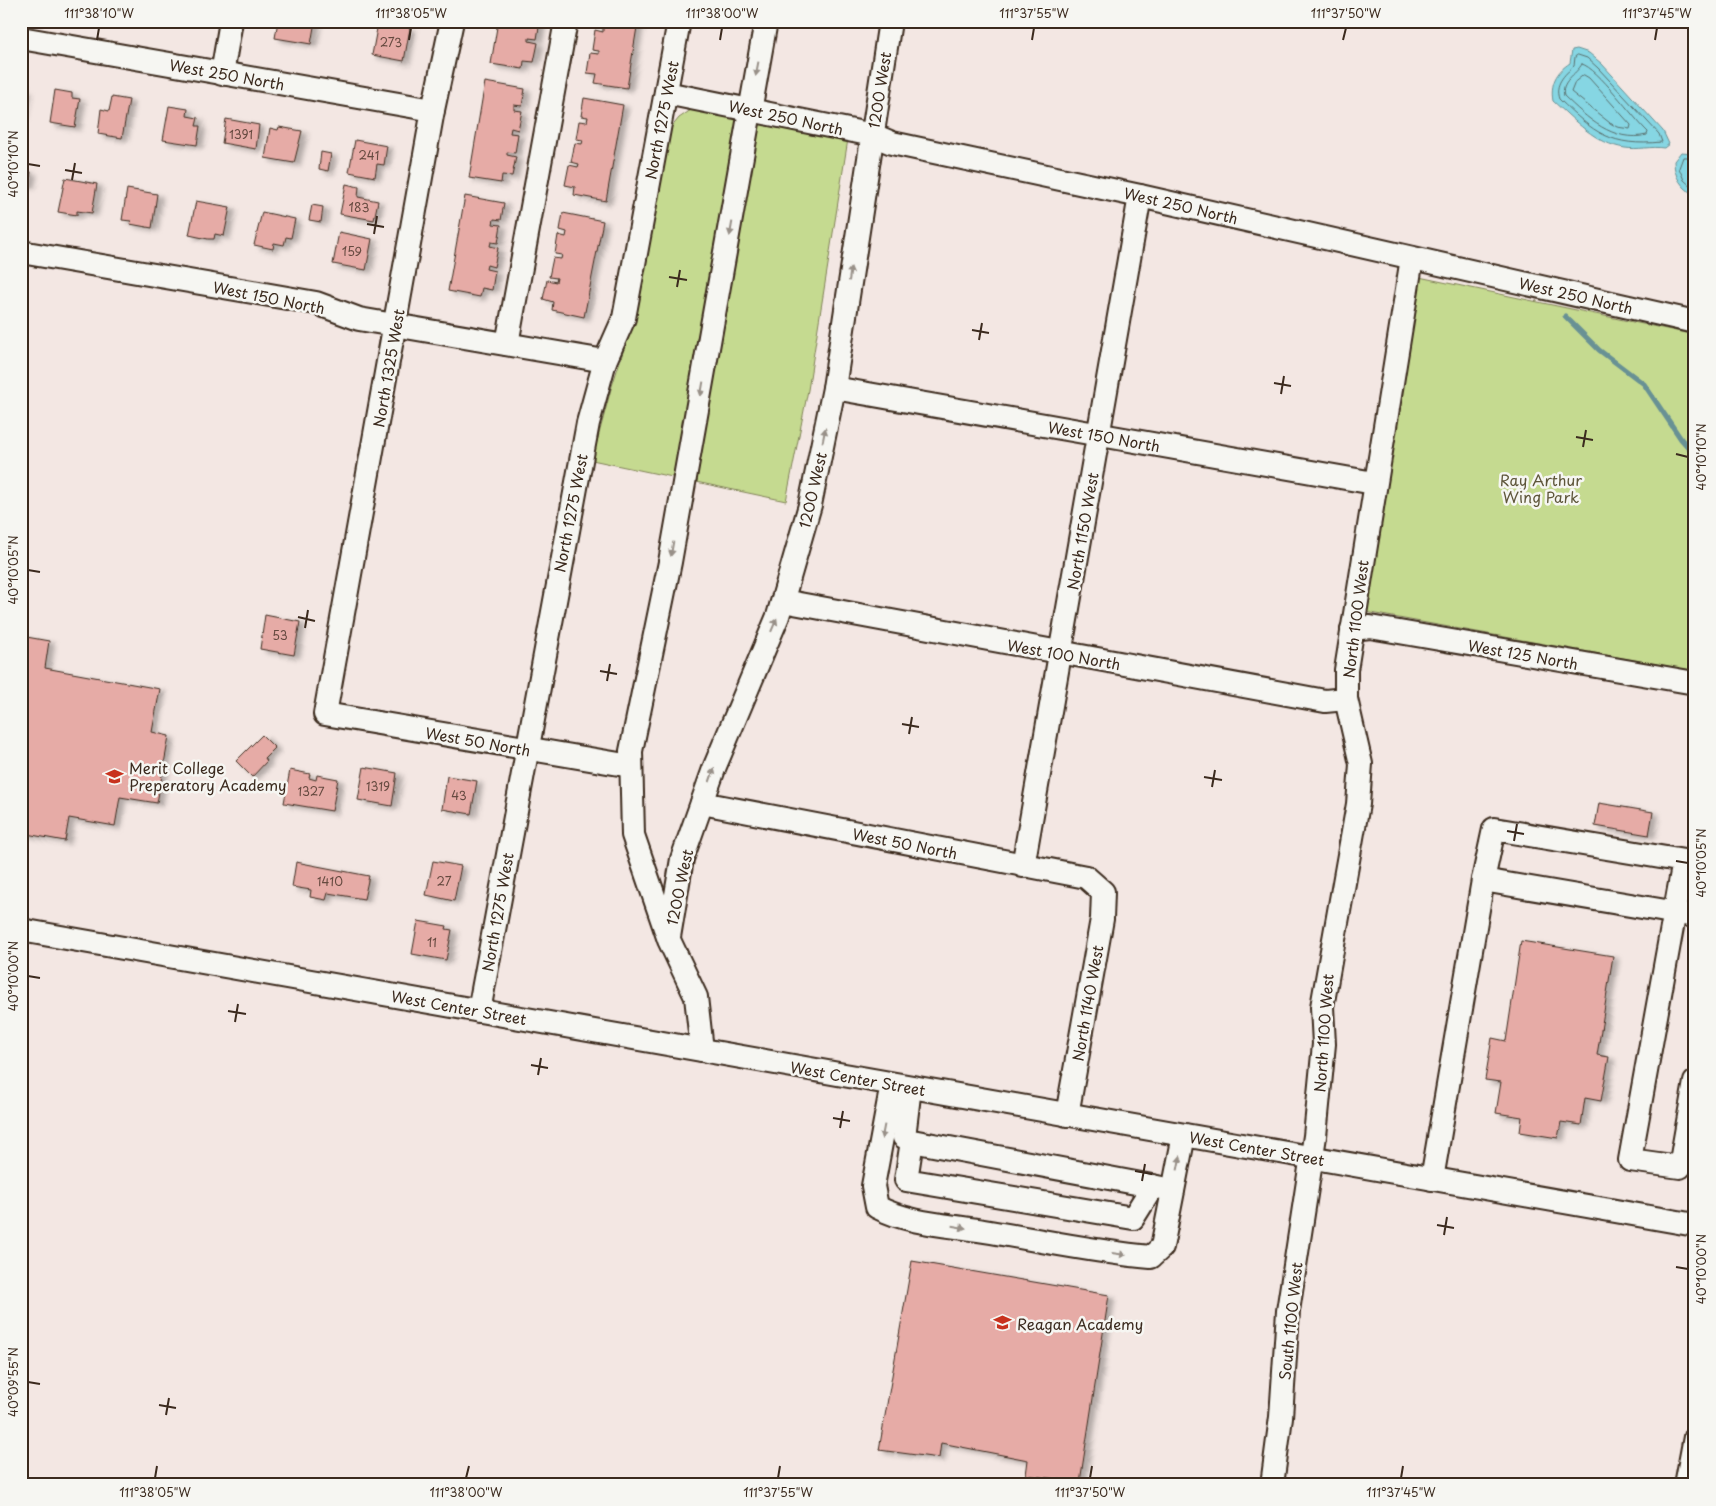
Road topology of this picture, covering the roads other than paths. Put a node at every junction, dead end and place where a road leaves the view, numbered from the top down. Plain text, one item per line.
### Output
1 (231, 21) edge
2 (452, 21) edge
3 (566, 21) edge
4 (679, 21) edge
5 (766, 21) edge
6 (890, 21) edge
7 (21, 38) edge
8 (222, 74) junction
9 (666, 93) junction
10 (433, 110) junction
11 (750, 110) junction
12 (873, 135) junction
13 (1140, 196) junction
14 (21, 252) edge
15 (1412, 258) junction
16 (1695, 322) edge
17 (396, 326) junction
18 (507, 344) junction
19 (605, 362) junction
20 (834, 388) junction
21 (1098, 435) junction
22 (1374, 483) junction
23 (782, 601) junction
24 (1352, 630) junction
25 (1062, 654) junction
26 (1695, 683) edge
27 (1346, 699) junction
28 (325, 714) joint
29 (527, 750) junction
30 (631, 766) junction
31 (702, 803) junction
32 (1022, 866) junction
33 (1484, 880) junction
34 (1103, 892) joint
35 (1684, 914) edge
36 (21, 930) edge
37 (669, 940) junction
38 (479, 1010) junction
39 (702, 1050) junction
40 (1695, 1082) edge
41 (901, 1085) junction
42 (1067, 1115) junction
43 (1184, 1135) junction
44 (912, 1141) junction
45 (1313, 1158) junction
46 (1432, 1179) junction
47 (1163, 1188) junction
48 (1695, 1226) edge
49 (1695, 1437) edge
50 (1272, 1485) edge
51 (1686, 1485) edge

1 - 8 street
2 - 10 street, North 1325 West
3 - 18 street
4 - 9 street, North 1275 West
5 -> 11 street, 1200 West
6 - 12 street, 1200 West
7 - 8 street, West 250 North
8 - 10 street, West 250 North
9 - 11 street, West 250 North
9 - 19 street, North 1275 West
10 - 17 street, North 1325 West
11 - 12 street, West 250 North
11 -> 30 street, 1200 West
12 - 13 street, West 250 North
20 -> 12 street, 1200 West
13 - 15 street, West 250 North
13 - 21 street, North 1150 West
14 - 17 street, West 150 North
15 - 16 street, West 250 North
15 - 22 street, North 1100 West
17 - 18 street, West 150 North
17 - 28 street, North 1325 West
18 - 19 street, West 150 North
19 - 29 street, North 1275 West
20 - 21 street, West 150 North
23 -> 20 street, 1200 West
21 - 22 street, West 150 North
21 - 25 street, North 1150 West
22 - 24 street, North 1100 West
23 - 25 street, West 100 North
31 -> 23 street, 1200 West
24 - 26 street, West 125 North
24 - 27 street, North 1100 West
25 - 27 street, West 100 North
25 - 32 street, North 1150 West
27 - 45 street, North 1100 West
28 - 29 street, West 50 North
29 - 30 street, West 50 North
29 - 38 street, North 1275 West
30 - 37 street, 1200 West
31 - 32 street, West 50 North
31 - 37 street, 1200 West
32 - 34 street, West 50 North
33 - 35 street
33 - 35 street
33 - 46 street
34 - 42 street, North 1140 West
35 - 40 street
36 - 38 street, West Center Street
37 - 39 street, 1200 West
38 - 39 street, West Center Street
39 - 41 street, West Center Street
41 - 42 street, West Center Street
41 - 44 street
41 -> 47 street
42 - 43 street, West Center Street
43 - 45 street, West Center Street
47 -> 43 street
44 - 47 street
44 - 47 street
45 - 46 street, West Center Street
45 - 50 street, South 1100 West
46 - 48 street, West Center Street
49 - 51 street

